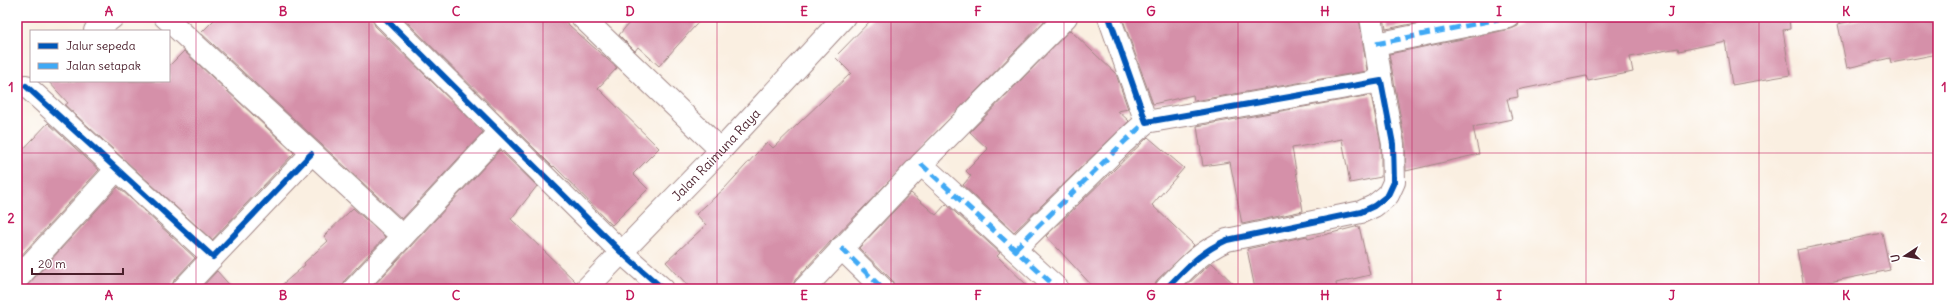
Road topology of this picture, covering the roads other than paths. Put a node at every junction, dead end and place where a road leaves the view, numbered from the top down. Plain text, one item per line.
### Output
1 (113, 17) edge
2 (165, 17) edge
3 (384, 17) edge
4 (844, 17) edge
5 (1066, 17) edge
6 (1109, 17) edge
7 (1371, 17) edge
8 (1509, 17) edge
9 (593, 21) edge
10 (96, 30) edge
11 (1376, 44) junction
12 (1381, 81) junction
13 (26, 88) edge
14 (1146, 122) junction
15 (500, 132) junction
16 (721, 150) junction
17 (311, 154) junction
18 (921, 164) junction
19 (117, 169) junction
20 (402, 236) junction
21 (840, 248) junction
22 (1015, 249) junction
23 (621, 252) junction
24 (213, 257) junction
25 (17, 279) edge
26 (183, 289) edge
27 (354, 289) edge
28 (586, 289) edge
29 (663, 289) edge
30 (804, 289) edge
31 (884, 289) edge
32 (1058, 289) edge
33 (1166, 289) edge

1 - 10 street
2 - 17 street
3 - 15 street
4 - 16 street, Jalan Raimuna Raya
5 - 18 street
6 - 14 street
7 - 11 street
8 - 11 street
9 - 16 street
11 - 12 street
12 - 14 street
12 - 33 street
13 - 19 street
14 - 22 street
15 - 20 street
15 - 23 street
16 - 23 street, Jalan Raimuna Raya
17 - 20 street
17 - 24 street
18 - 21 street
18 - 22 street
19 - 24 street
19 - 25 street
20 - 27 street
21 - 30 street
21 - 31 street
22 - 32 street
23 - 28 street, Jalan Raimuna Raya
23 - 29 street
24 - 26 street

